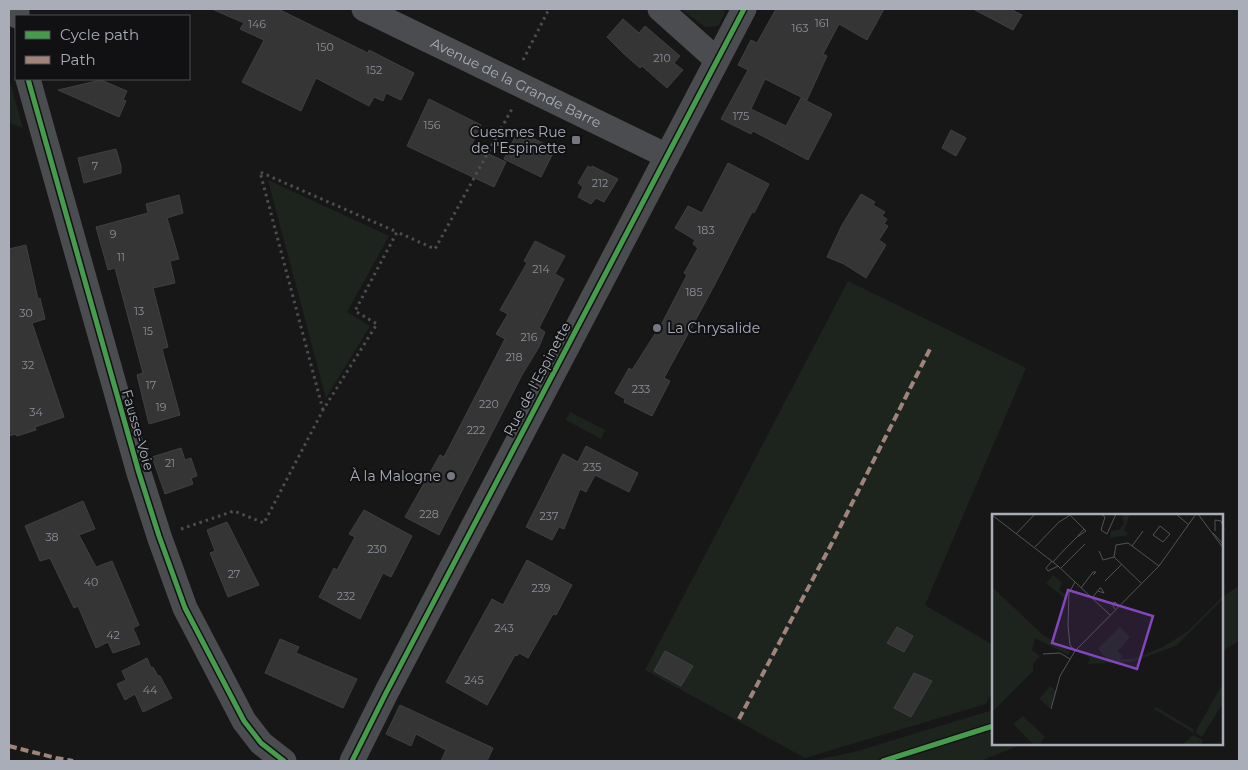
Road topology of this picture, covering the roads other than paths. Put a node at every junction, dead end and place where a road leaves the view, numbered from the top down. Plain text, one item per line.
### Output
1 (364, 9) edge
2 (660, 9) edge
3 (744, 9) edge
4 (718, 60) junction
5 (28, 80) edge
6 (667, 156) junction
7 (284, 761) edge
8 (352, 761) edge

1 - 6 street, Avenue de la Grande Barre
2 - 4 street
3 - 4 street, Rue de l'Espinette
4 - 6 street, Rue de l'Espinette
5 - 7 street, Fausse-Voie
6 - 8 street, Rue de l'Espinette

